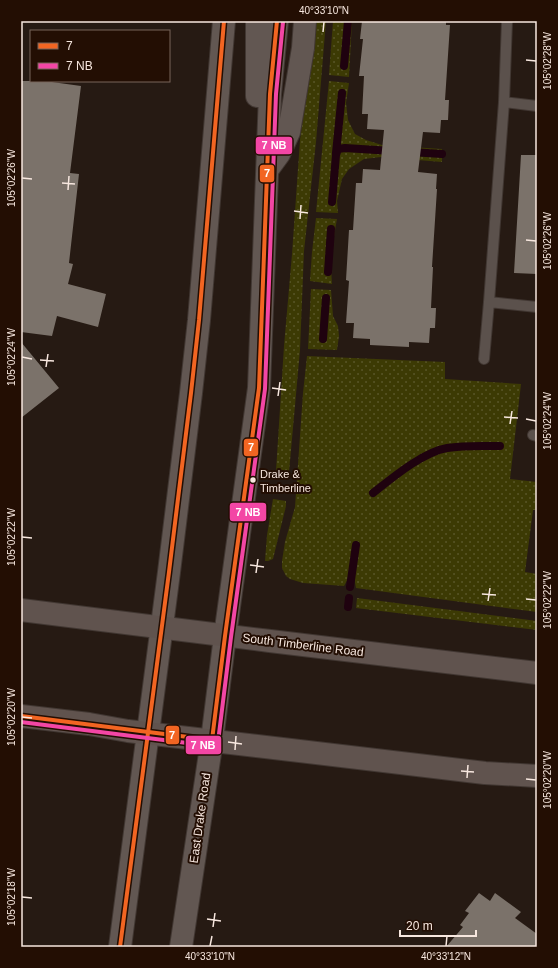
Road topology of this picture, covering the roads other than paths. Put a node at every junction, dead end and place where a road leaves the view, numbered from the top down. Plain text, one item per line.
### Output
1 (224, 21) edge
2 (257, 21) edge
3 (277, 21) edge
4 (305, 21) edge
5 (507, 21) edge
6 (504, 102) junction
7 (537, 106) edge
8 (267, 170) junction
9 (488, 302) junction
10 (537, 308) edge
11 (484, 359) dead end
12 (21, 610) edge
13 (162, 628) junction
14 (225, 636) junction
15 (537, 673) edge
16 (21, 716) edge
17 (148, 733) junction
18 (212, 740) junction
19 (537, 776) edge
20 (120, 947) edge
21 (181, 947) edge

1 - 13 main road
2 - 8 main road
3 - 8 main road, East Drake Road
4 - 8 main road
5 - 6 lane
6 - 7 lane
6 - 9 lane
8 - 14 main road, East Drake Road
9 - 10 lane
9 - 11 lane
12 - 13 main road, South Timberline Road
13 - 14 main road, South Timberline Road
13 - 17 main road
14 - 15 main road, South Timberline Road
14 - 18 main road, East Drake Road
16 - 17 main road
17 - 18 main road
17 - 20 main road
18 - 19 main road
18 - 21 main road, East Drake Road

